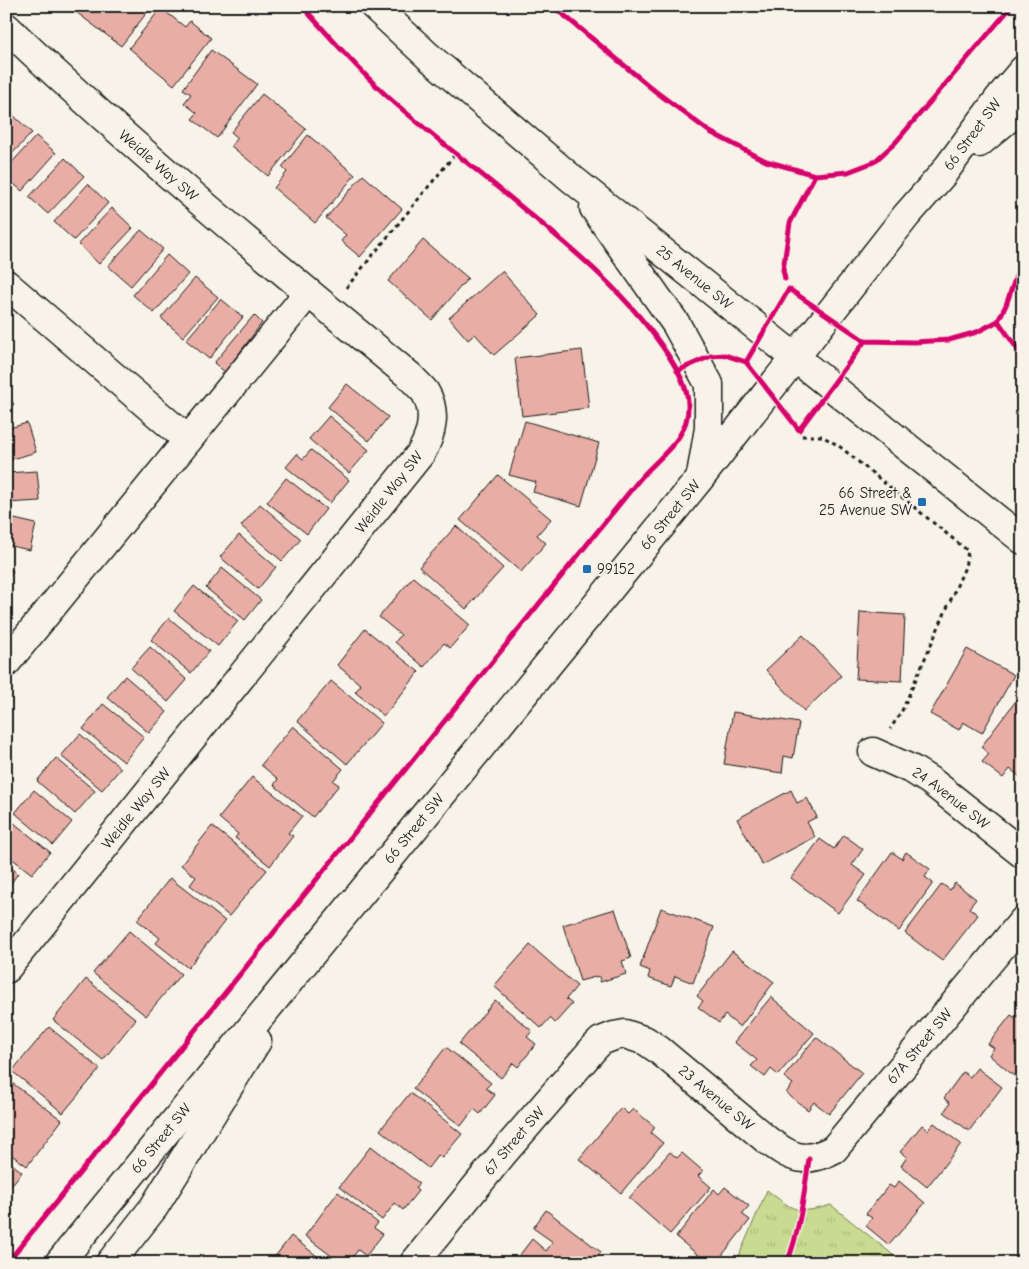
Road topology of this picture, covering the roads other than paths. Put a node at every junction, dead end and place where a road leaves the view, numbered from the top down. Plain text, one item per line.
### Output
1 (374, 6) edge
2 (6, 27) edge
3 (1023, 70) edge
4 (1023, 106) edge
5 (942, 175) junction
6 (572, 179) junction
7 (6, 284) edge
8 (318, 301) junction
9 (795, 357) junction
10 (188, 440) junction
11 (701, 477) junction
12 (1023, 540) edge
13 (6, 663) edge
14 (873, 752) road end
15 (1023, 854) edge
16 (1023, 921) edge
17 (319, 943) junction
18 (11, 955) edge
19 (625, 1034) joint
20 (809, 1159) joint
21 (59, 1263) edge
22 (110, 1263) edge
23 (414, 1263) edge

1 - 6 main road, 25 Avenue SW
2 - 8 main road, Weidle Way SW
3 - 5 main road, 66 Street SW
4 - 5 main road, 66 Street SW
5 - 9 main road, 66 Street SW
6 - 9 main road, 25 Avenue SW
6 - 11 main road
7 - 10 main road
8 - 10 main road
8 - 18 main road, Weidle Way SW
9 - 11 main road, 66 Street SW
9 - 12 main road, 25 Avenue SW
10 - 13 main road
11 - 17 main road, 66 Street SW
14 - 15 main road, 24 Avenue SW
16 - 20 main road, 67A Street SW
17 - 21 main road, 66 Street SW
17 - 22 main road, 66 Street SW
19 - 20 main road, 23 Avenue SW
19 - 23 main road, 67 Street SW

